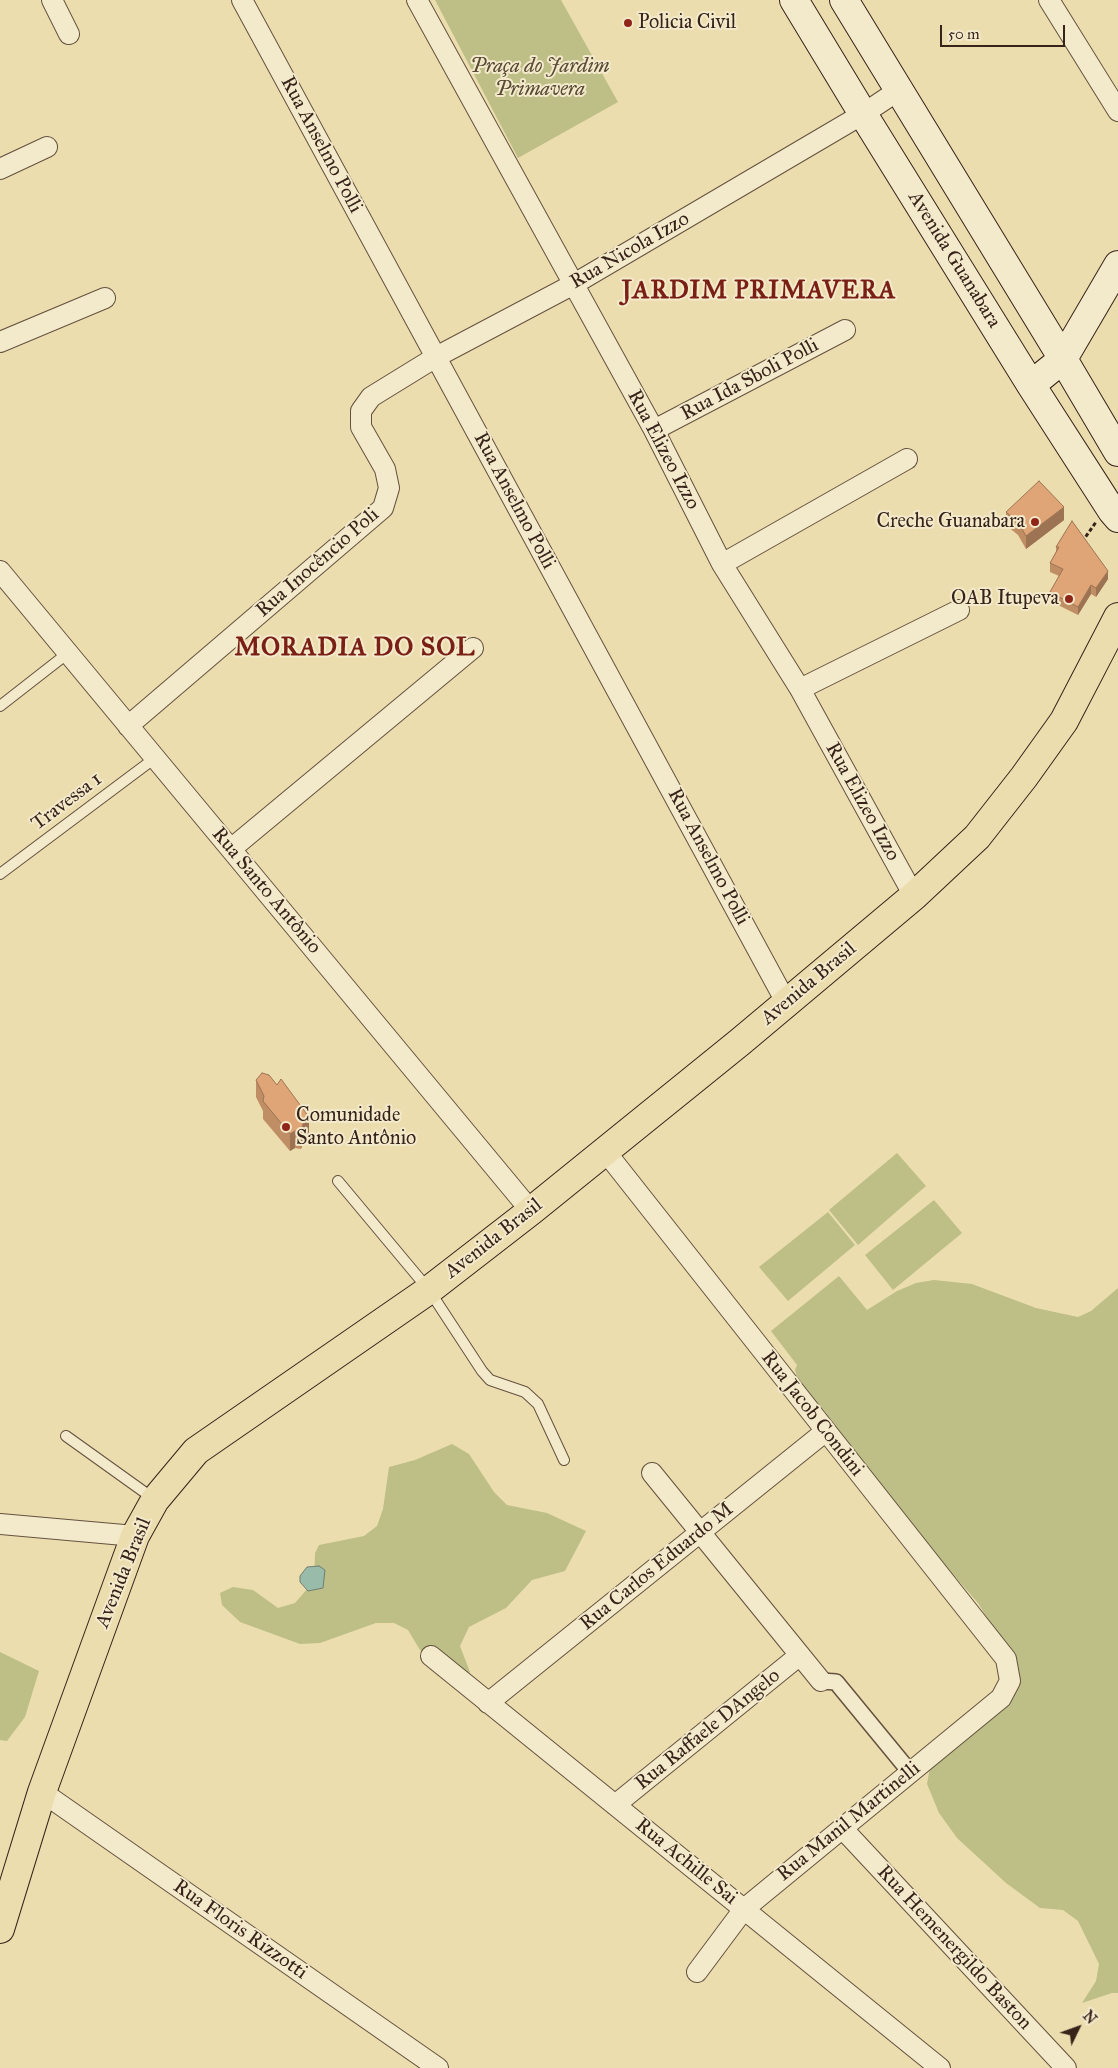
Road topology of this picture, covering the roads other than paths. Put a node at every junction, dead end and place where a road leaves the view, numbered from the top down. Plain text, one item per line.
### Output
1 (52, 0) edge
2 (242, 0) edge
3 (417, 0) edge
4 (844, 0) edge
5 (1049, 0) edge
6 (800, 2) edge
7 (69, 34) dead end
8 (899, 90) junction
9 (1118, 111) edge
10 (863, 114) junction
11 (48, 147) dead end
12 (0, 169) edge
13 (1118, 265) edge
14 (574, 284) junction
15 (105, 298) dead end
16 (845, 330) dead end
17 (0, 342) edge
18 (436, 357) junction
19 (1064, 359) junction
20 (1032, 385) junction
21 (361, 411) joint
22 (654, 430) junction
23 (1118, 452) edge
24 (907, 459) dead end
25 (1109, 518) edge
26 (722, 564) junction
27 (0, 571) edge
28 (959, 610) dead end
29 (1117, 616) edge
30 (473, 648) dead end
31 (68, 653) junction
32 (800, 689) junction
33 (0, 706) edge
34 (128, 726) junction
35 (155, 758) junction
36 (231, 849) junction
37 (0, 874) edge
38 (914, 896) junction
39 (786, 1002) junction
40 (605, 1151) junction
41 (338, 1181) dead end
42 (531, 1211) junction
43 (428, 1290) junction
44 (826, 1431) junction
45 (66, 1436) dead end
46 (564, 1460) dead end
47 (652, 1474) dead end
48 (155, 1500) junction
49 (0, 1524) edge
50 (700, 1533) junction
51 (135, 1536) junction
52 (800, 1655) junction
53 (431, 1656) dead end
54 (821, 1681) joint
55 (1010, 1681) joint
56 (488, 1703) junction
57 (910, 1772) junction
58 (42, 1792) junction
59 (615, 1805) junction
60 (842, 1828) junction
61 (744, 1909) junction
62 (0, 1929) edge
63 (696, 1972) dead end
64 (438, 2068) edge
65 (940, 2068) edge
66 (1066, 2068) edge

1 - 7 street
2 - 18 street, Rua Anselmo Polli
3 - 14 street, Rua Elizeo Izzo
4 - 8 main road, Avenida Guanabara
5 - 9 street
6 - 10 main road, Avenida Guanabara
8 - 10 street, Rua Nicola Izzo
8 - 19 main road, Avenida Guanabara
10 - 14 street, Rua Nicola Izzo
10 - 20 main road, Avenida Guanabara
11 - 12 street
13 - 19 main road
14 - 18 street, Rua Nicola Izzo
14 - 22 street, Rua Elizeo Izzo
15 - 17 street
16 - 22 street, Rua Ida Sboli Polli
18 - 21 street, Rua Nicola Izzo
18 - 39 street, Rua Anselmo Polli
19 - 20 main road
19 - 23 main road, Avenida Guanabara
20 - 25 main road, Avenida Guanabara
21 - 34 street, Rua Inocêncio Poli
22 - 26 street, Rua Elizeo Izzo
24 - 26 street
26 - 32 street, Rua Elizeo Izzo
27 - 31 street, Rua Santo Antônio
28 - 32 street
29 - 38 main road, Avenida Brasil
30 - 36 street
31 - 33 lane
31 - 34 street, Rua Santo Antônio
32 - 38 street, Rua Elizeo Izzo
34 - 35 street, Rua Santo Antônio
35 - 36 street, Rua Santo Antônio
35 - 37 lane, Travessa 1
36 - 42 street, Rua Santo Antônio
38 - 39 main road, Avenida Brasil
39 - 40 main road, Avenida Brasil
40 - 42 main road, Avenida Brasil
40 - 44 street, Rua Jacob Condini
41 - 43 lane
42 - 43 main road, Avenida Brasil
43 - 46 lane
43 - 48 main road, Avenida Brasil
44 - 50 street, Rua Carlos Eduardo M
44 - 55 street, Rua Jacob Condini
45 - 48 lane
47 - 50 street
48 - 51 main road, Avenida Brasil
49 - 51 street
50 - 52 street
50 - 56 street, Rua Carlos Eduardo M
51 - 58 main road, Avenida Brasil
52 - 54 street
52 - 59 street, Rua Raffaele DAngelo
53 - 56 street, Rua Achille Sai
54 - 57 street
55 - 57 street, Rua Manil Martinelli
56 - 59 street, Rua Achille Sai
57 - 60 street, Rua Manil Martinelli
58 - 62 main road, Avenida Brasil
58 - 64 street, Rua Floris Rizzotti
59 - 61 street, Rua Achille Sai
60 - 61 street, Rua Manil Martinelli
60 - 66 street, Rua Hemenergildo Baston
61 - 63 street, Rua Manil Martinelli
61 - 65 street, Rua Achille Sai

